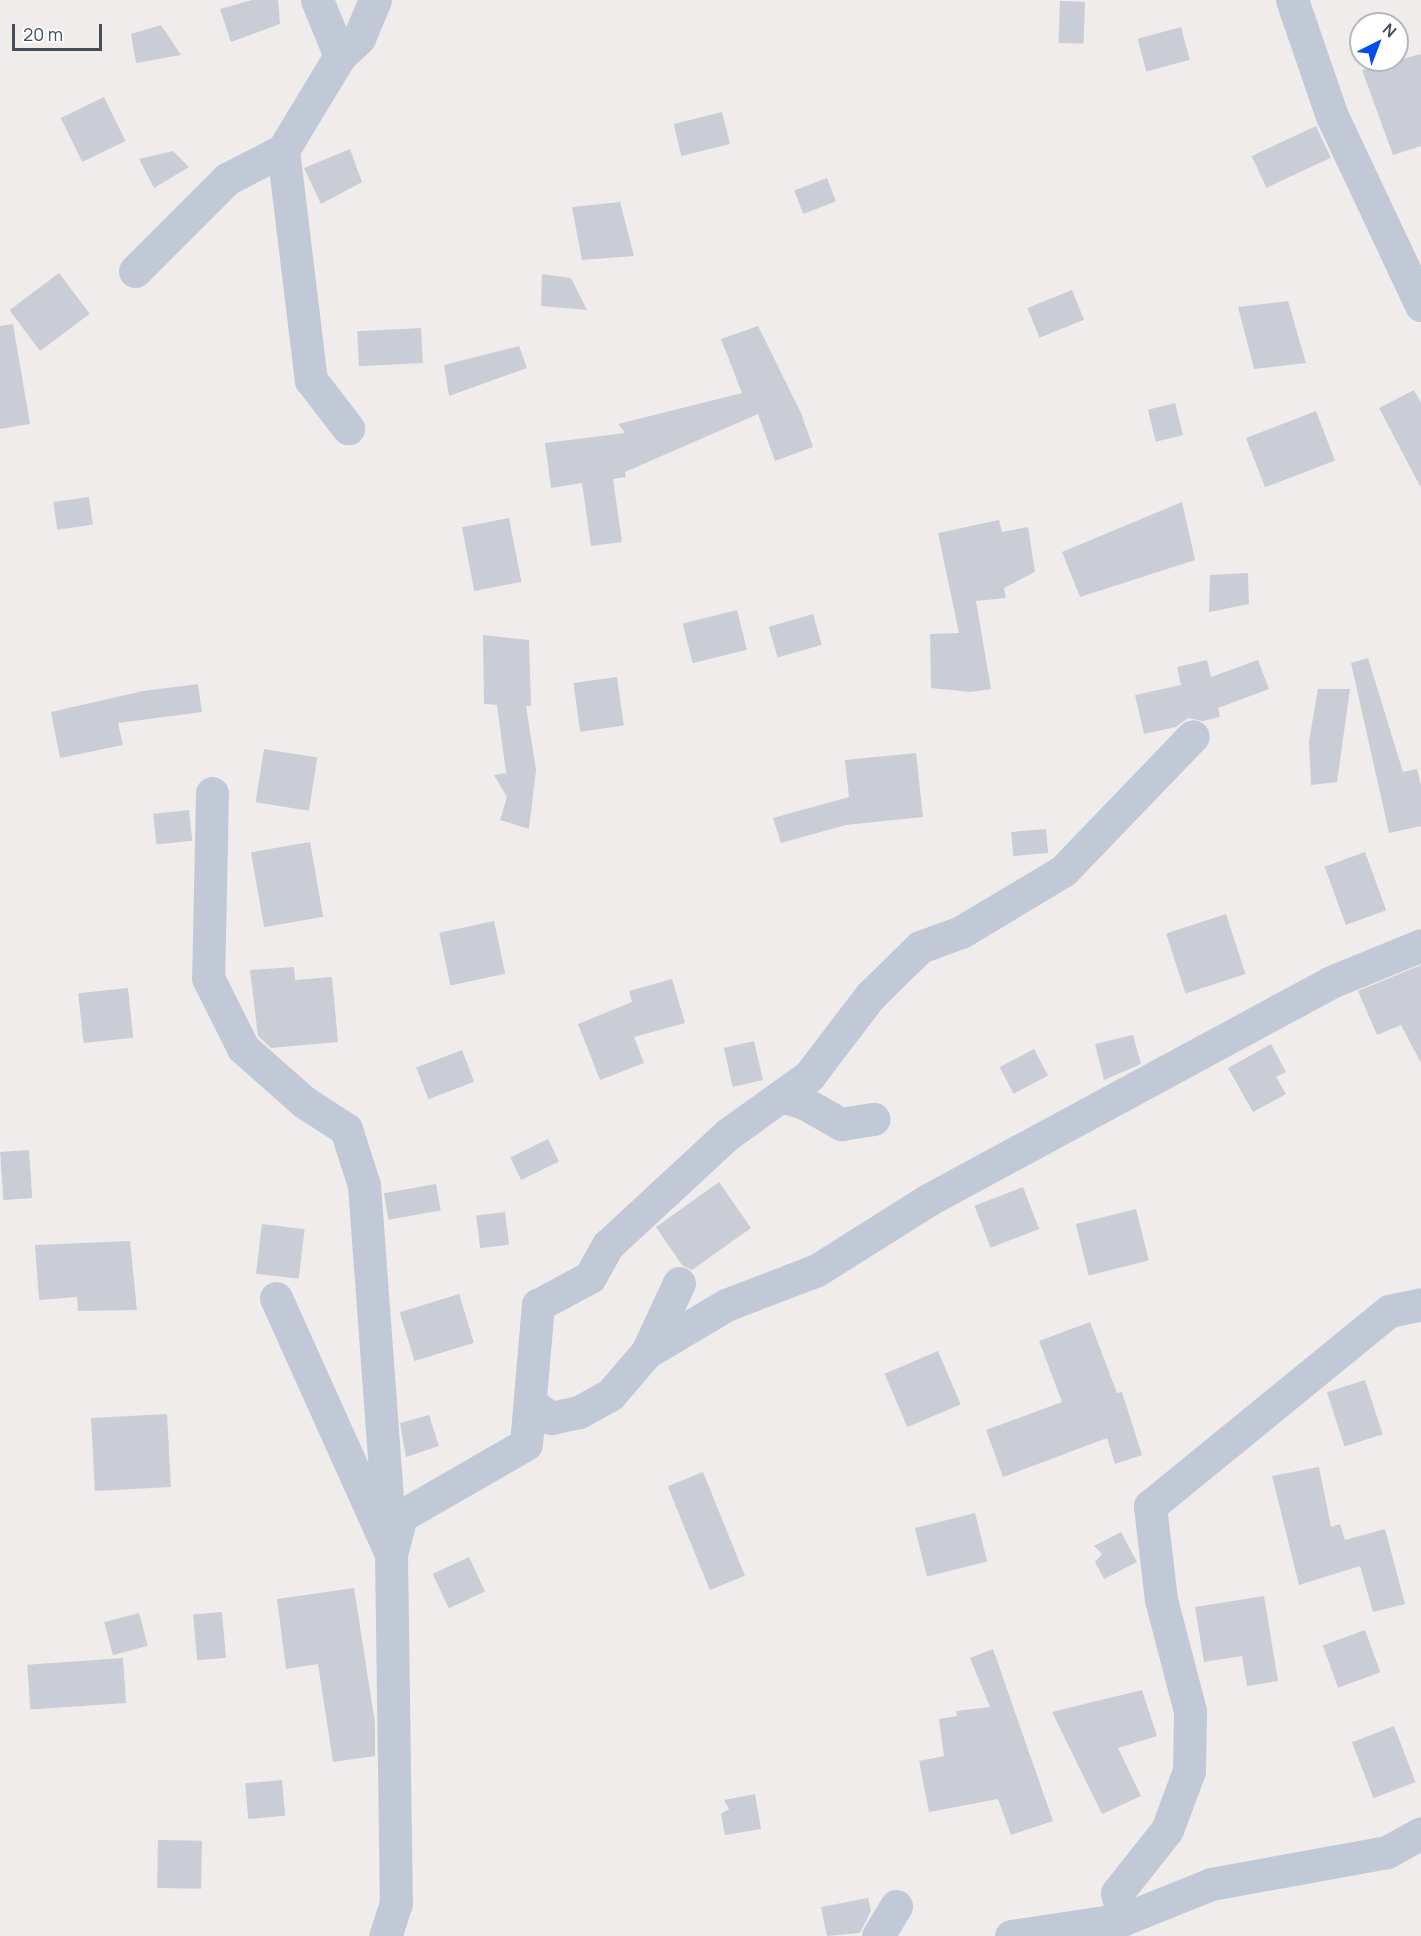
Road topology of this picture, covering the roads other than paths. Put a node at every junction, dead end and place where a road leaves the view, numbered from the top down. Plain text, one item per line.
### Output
1 (317, 0) edge
2 (375, 0) edge
3 (1292, 0) edge
4 (340, 56) junction
5 (283, 150) junction
6 (135, 271) dead end
7 (1421, 305) edge
8 (348, 428) dead end
9 (1192, 736) dead end
10 (212, 793) dead end
11 (1421, 945) edge
12 (781, 1096) junction
13 (874, 1119) dead end
14 (679, 1283) dead end
15 (276, 1298) dead end
16 (1421, 1304) edge
17 (647, 1352) junction
18 (530, 1403) junction
19 (391, 1554) junction
20 (1421, 1833) edge
21 (896, 1906) dead end
22 (1124, 1919) junction
23 (385, 1936) edge
24 (878, 1936) edge
25 (1011, 1936) edge

1 - 4 street
2 - 4 street
3 - 7 street
4 - 5 street
5 - 6 street
5 - 8 street
9 - 12 street
10 - 19 street
11 - 17 street
12 - 13 street
12 - 18 street
14 - 17 street
15 - 19 street
16 - 22 street
17 - 18 street
18 - 19 street
19 - 23 street
20 - 22 street
21 - 24 street
22 - 25 street

